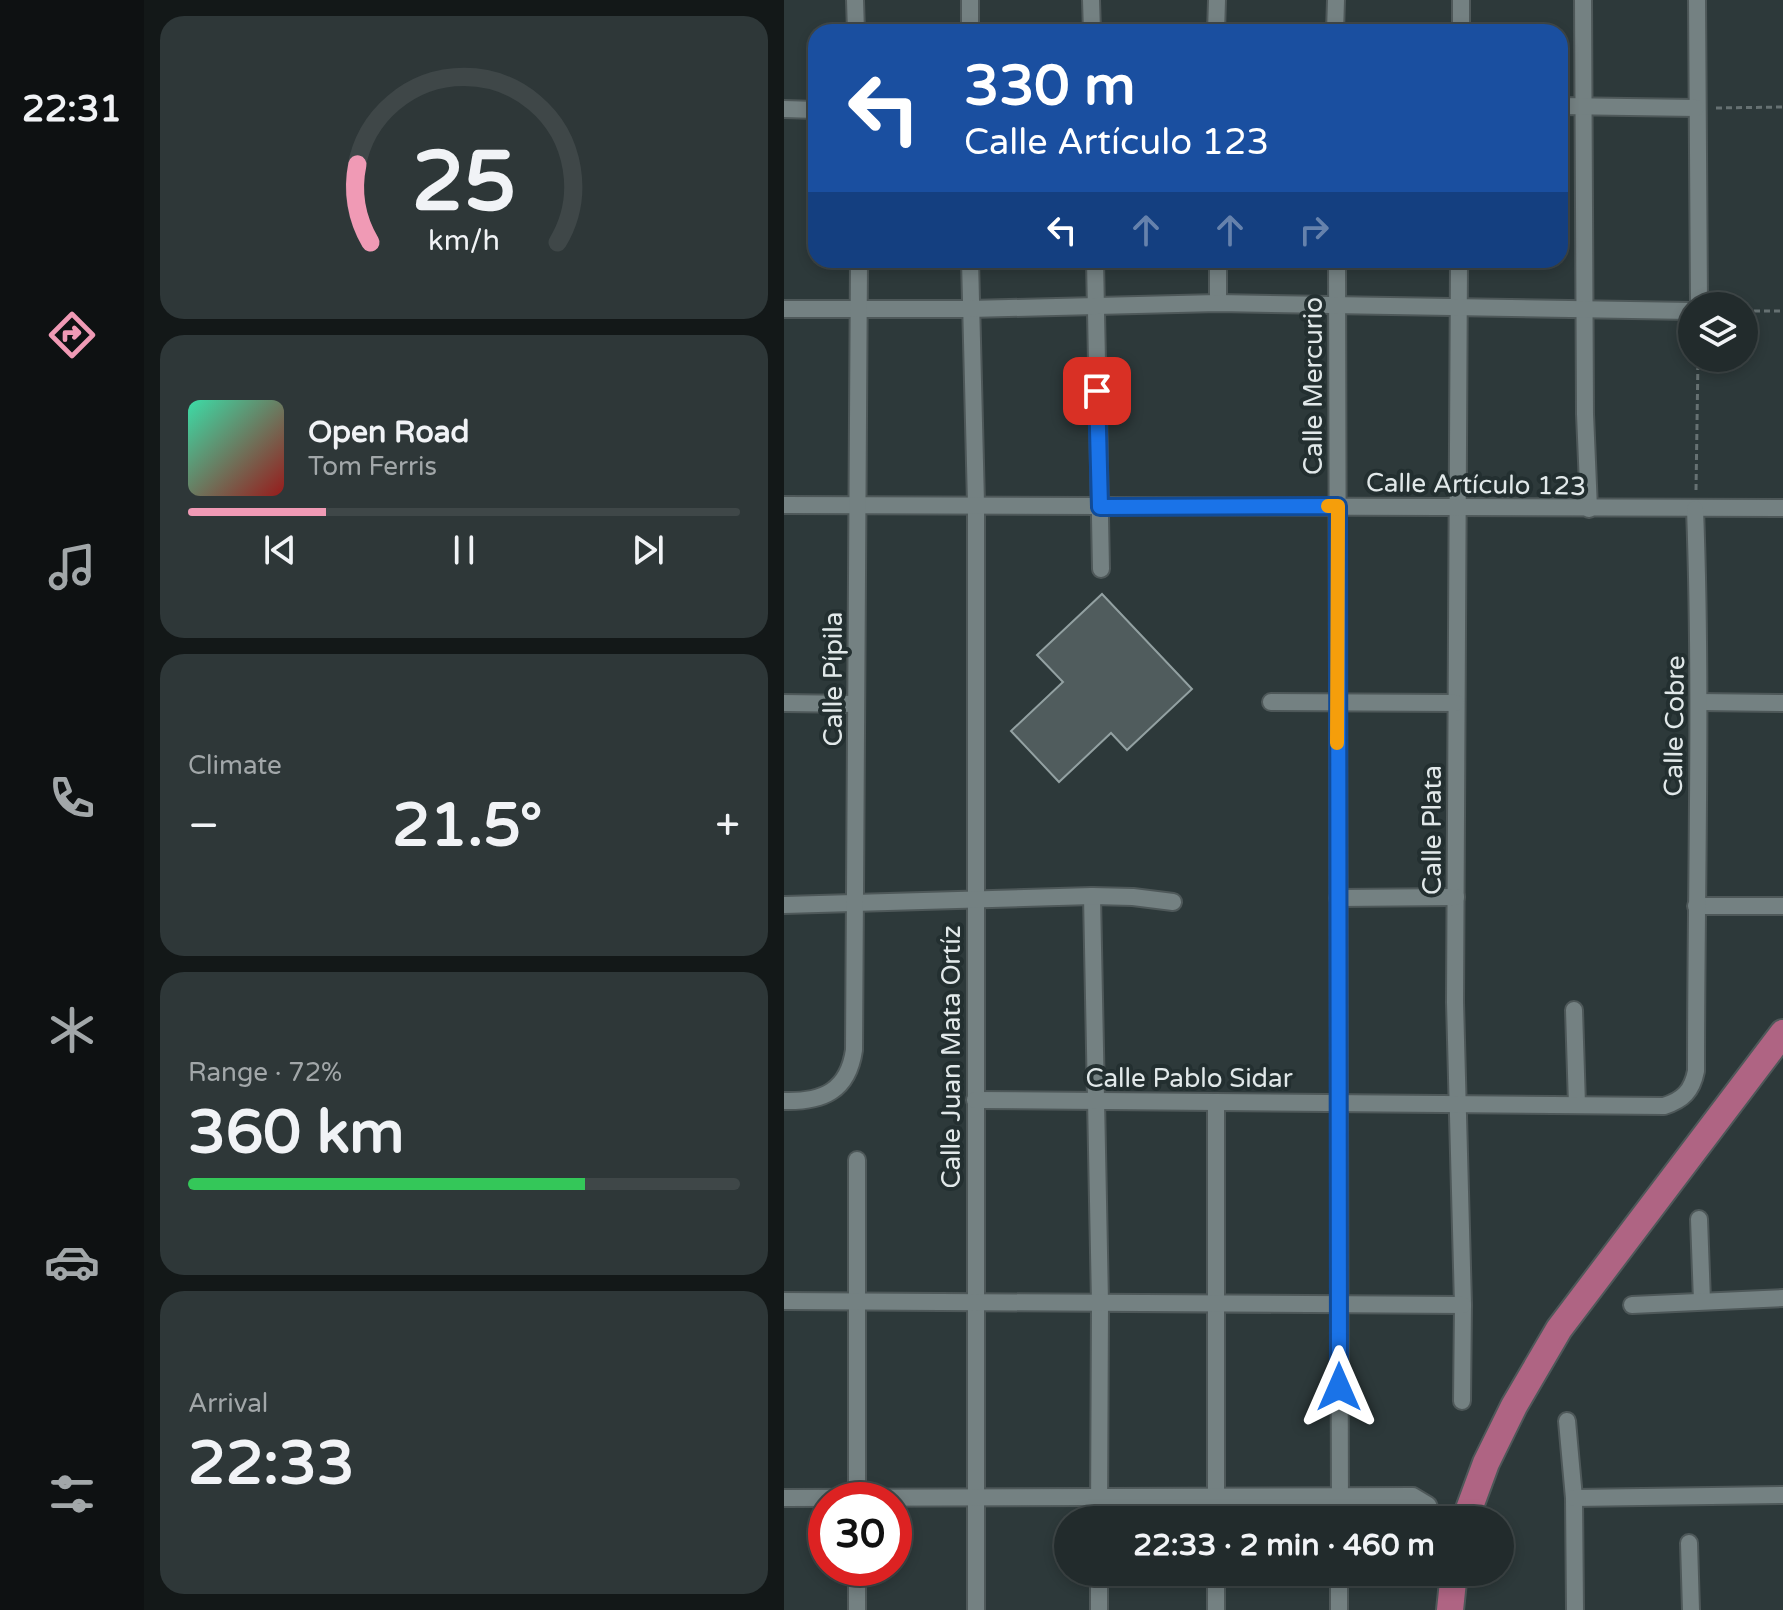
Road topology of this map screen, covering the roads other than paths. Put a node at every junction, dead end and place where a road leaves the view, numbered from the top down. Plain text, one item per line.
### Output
1 (855, 0) edge
2 (970, 0) edge
3 (1091, 0) edge
4 (1217, 0) edge
5 (1336, 0) edge
6 (1461, 0) edge
7 (1583, 0) edge
8 (1697, 0) edge
9 (856, 24) edge
10 (970, 24) edge
11 (1092, 24) edge
12 (1216, 24) edge
13 (1335, 24) edge
14 (1461, 24) edge
15 (1568, 106) edge
16 (1583, 106) junction
17 (1696, 108) junction
18 (784, 109) edge
19 (808, 110) edge
20 (859, 268) edge
21 (970, 268) edge
22 (1095, 268) edge
23 (1218, 268) edge
24 (1337, 268) edge
25 (1459, 268) edge
26 (1699, 292) edge
27 (1218, 303) junction
28 (1095, 304) junction
29 (1337, 305) junction
30 (1458, 306) junction
31 (784, 309) edge
32 (970, 309) junction
33 (1584, 309) junction
34 (857, 310) junction
35 (1678, 311) edge
36 (976, 504) junction
37 (784, 505) edge
38 (857, 505) junction
39 (1338, 506) junction
40 (1100, 507) junction
41 (1457, 508) junction
42 (1783, 508) edge
43 (1589, 509) junction
44 (1695, 509) junction
45 (1101, 569) dead end
46 (1271, 702) dead end
47 (1337, 702) junction
48 (1699, 702) junction
49 (784, 703) edge
50 (1456, 703) junction
51 (1783, 703) edge
52 (856, 704) junction
53 (1092, 896) junction
54 (1456, 897) junction
55 (1338, 898) junction
56 (974, 899) junction
57 (1173, 902) dead end
58 (857, 903) junction
59 (784, 905) edge
60 (1696, 906) junction
61 (1783, 906) edge
62 (1574, 1010) dead end
63 (1783, 1033) edge
64 (1688, 1093) joint
65 (975, 1100) junction
66 (784, 1101) edge
67 (1097, 1101) junction
68 (1216, 1102) junction
69 (1338, 1103) junction
70 (1457, 1104) junction
71 (1577, 1105) junction
72 (857, 1160) dead end
73 (1699, 1219) dead end
74 (1783, 1298) edge
75 (784, 1301) edge
76 (1702, 1301) junction
77 (857, 1302) junction
78 (975, 1302) junction
79 (1100, 1303) junction
80 (1217, 1303) junction
81 (1338, 1303) junction
82 (1463, 1305) junction
83 (1632, 1305) dead end
84 (1462, 1401) dead end
85 (1567, 1421) dead end
86 (857, 1482) edge
87 (1783, 1495) edge
88 (1340, 1497) junction
89 (784, 1498) edge
90 (808, 1498) edge
91 (975, 1498) junction
92 (1099, 1498) junction
93 (1216, 1498) junction
94 (1574, 1498) junction
95 (912, 1499) edge
96 (1099, 1506) edge
97 (1216, 1506) edge
98 (1340, 1506) edge
99 (1428, 1506) edge
100 (1470, 1506) edge
101 (1689, 1543) dead end
102 (857, 1586) edge
103 (1099, 1586) edge
104 (1216, 1586) edge
105 (1339, 1586) edge
106 (1450, 1586) edge
107 (857, 1610) edge
108 (976, 1610) edge
109 (1099, 1610) edge
110 (1216, 1610) edge
111 (1339, 1610) edge
112 (1450, 1610) edge
113 (1575, 1610) edge
114 (1691, 1610) edge

1 - 9 street
2 - 10 street
3 - 11 street
4 - 12 street
5 - 13 street
6 - 14 street
7 - 16 street
8 - 17 street
15 - 16 street
16 - 17 street
16 - 33 street
17 - 26 street
18 - 19 street
20 - 34 street, Calle Pípila
21 - 32 street, Calle Juan Mata Ortíz
22 - 28 street
23 - 27 street
24 - 29 street, Calle Mercurio
25 - 30 street, Calle Plata
27 - 28 street
27 - 29 street
28 - 32 street
28 - 40 street
29 - 30 street
29 - 39 street, Calle Mercurio
30 - 33 street
30 - 41 street, Calle Plata
31 - 34 street
32 - 34 street
32 - 36 street, Calle Juan Mata Ortíz
33 - 35 street
33 - 43 street
34 - 38 street, Calle Pípila
36 - 38 street, Calle Artículo 123
36 - 40 street, Calle Artículo 123
36 - 56 street, Calle Juan Mata Ortíz
37 - 38 street, Calle Artículo 123
38 - 52 street, Calle Pípila
39 - 40 street, Calle Artículo 123
39 - 41 street, Calle Artículo 123
39 - 47 street, Calle Mercurio
40 - 45 street
41 - 43 street, Calle Artículo 123
41 - 50 street, Calle Plata
42 - 44 street, Calle Artículo 123
43 - 44 street, Calle Artículo 123
44 - 48 street, Calle Cobre
46 - 47 street
47 - 50 street
47 - 55 street, Calle Mercurio
48 - 51 street
48 - 60 street, Calle Cobre
49 - 52 street
50 - 54 street, Calle Plata
52 - 58 street, Calle Pípila
53 - 56 street
53 - 57 street
53 - 67 street
54 - 55 street
54 - 70 street, Calle Plata
55 - 69 street, Calle Mercurio
56 - 58 street
56 - 65 street, Calle Juan Mata Ortíz
58 - 59 street
58 - 66 street, Calle Pípila
60 - 61 street
60 - 64 street, Calle Cobre
62 - 71 street
63 - 100 main road
64 - 71 street, Calle Pablo Sidar
65 - 67 street, Calle Pablo Sidar
65 - 78 street, Calle Juan Mata Ortíz
67 - 68 street, Calle Pablo Sidar
67 - 79 street
68 - 69 street, Calle Pablo Sidar
68 - 80 street
69 - 70 street, Calle Pablo Sidar
69 - 81 street, Calle Mercurio
70 - 71 street, Calle Pablo Sidar
70 - 82 street, Calle Plata
72 - 77 street
73 - 76 street
74 - 76 street
75 - 77 street
76 - 83 street
77 - 78 street
77 - 86 street
78 - 79 street
78 - 91 street, Calle Juan Mata Ortíz
79 - 80 street
79 - 92 street
80 - 81 street
80 - 93 street
81 - 82 street
81 - 88 street, Calle Mercurio
82 - 84 street, Calle Plata
85 - 94 street
87 - 94 street
88 - 93 street
88 - 98 street, Calle Mercurio
88 - 99 street
89 - 90 street
91 - 92 street
91 - 95 street
91 - 108 street, Calle Juan Mata Ortíz
92 - 93 street
92 - 96 street
93 - 97 street
94 - 113 street
101 - 114 street
102 - 107 street
103 - 109 street
104 - 110 street
105 - 111 street
106 - 112 main road

